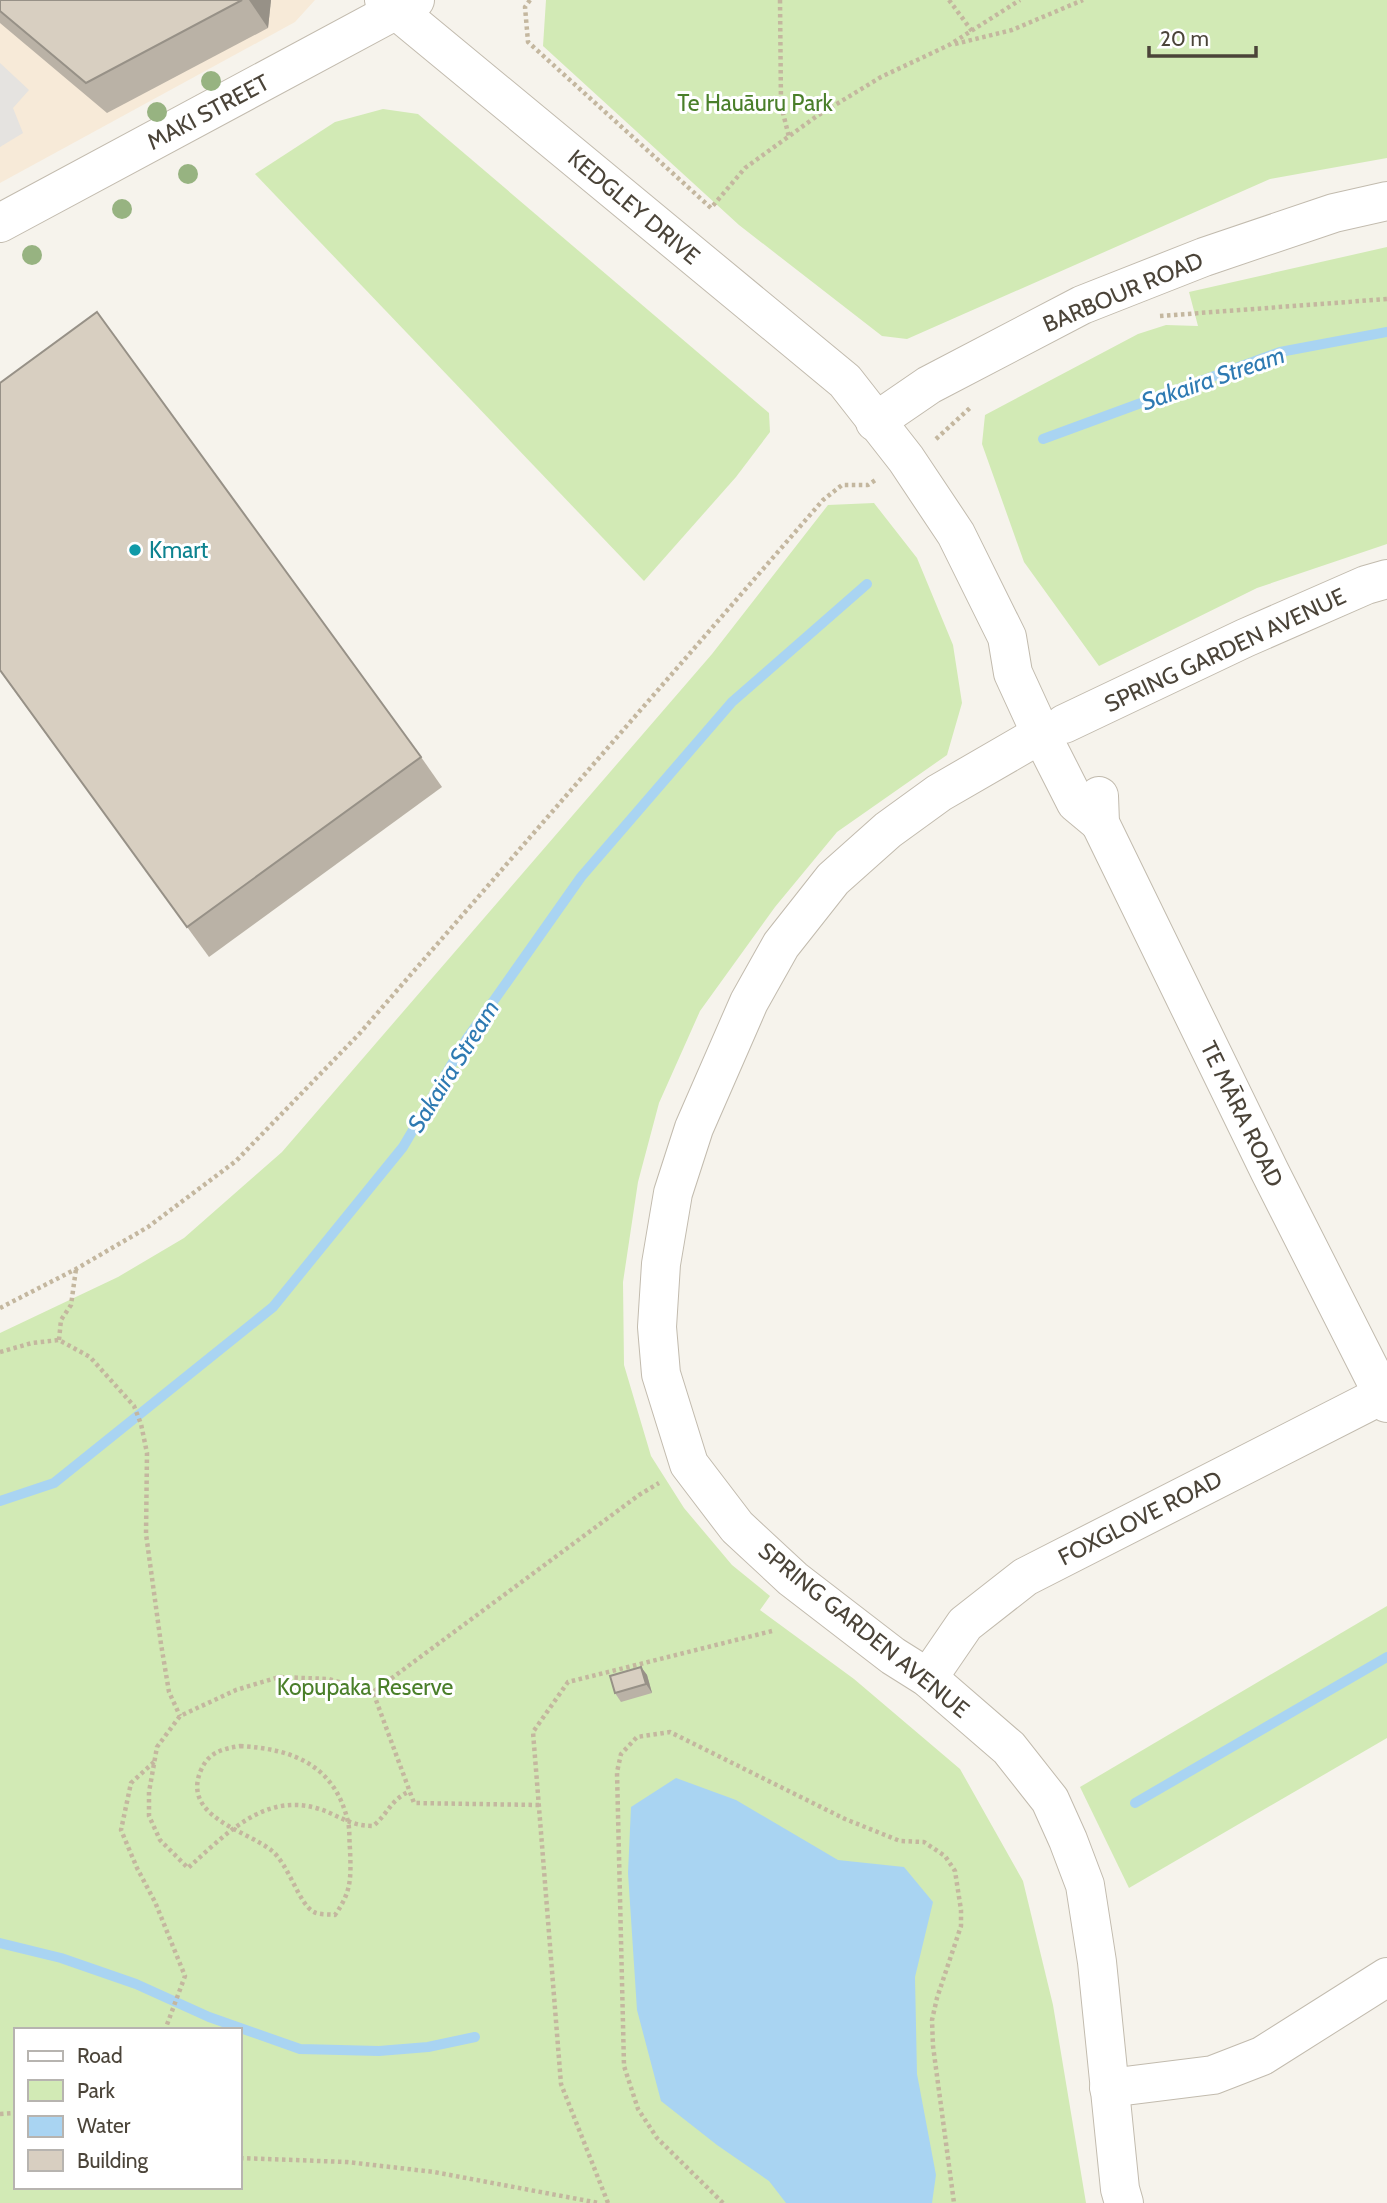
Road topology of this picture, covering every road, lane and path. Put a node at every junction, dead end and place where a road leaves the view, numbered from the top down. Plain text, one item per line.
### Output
1 (530, 0) edge
2 (780, 0) edge
3 (949, 0) edge
4 (1020, 0) edge
5 (1083, 0) edge
6 (1070, 3) edge
7 (399, 4) edge
8 (972, 30) junction
9 (948, 45) junction
10 (789, 137) junction
11 (1387, 201) edge
12 (0, 223) edge
13 (1387, 299) edge
14 (1150, 319) dead end
15 (976, 400) dead end
16 (875, 422) junction
17 (944, 433) dead end
18 (877, 480) dead end
19 (1387, 579) edge
20 (1052, 729) junction
21 (75, 1269) junction
22 (0, 1308) edge
23 (59, 1340) junction
24 (0, 1352) edge
25 (1385, 1399) edge
26 (662, 1481) dead end
27 (772, 1631) dead end
28 (928, 1678) junction
29 (373, 1692) junction
30 (180, 1716) junction
31 (155, 1761) junction
32 (410, 1791) junction
33 (539, 1805) junction
34 (348, 1823) junction
35 (233, 1829) junction
36 (1387, 1977) edge
37 (166, 2028) edge
38 (1109, 2088) junction
39 (242, 2158) edge
40 (599, 2203) edge
41 (608, 2203) edge
42 (723, 2203) edge
43 (954, 2203) edge
44 (1124, 2203) edge

1 - 10 path
2 - 10 path
3 - 8 path
4 - 8 path
5 - 6 path
6 - 9 path
7 - 12 street, MAKI STREET
7 - 16 street, KEDGLEY DRIVE
8 - 9 path
9 - 10 path
11 - 16 street, BARBOUR ROAD
13 - 14 path
15 - 17 path
16 - 20 street, TE MĀRA ROAD
18 - 21 path
19 - 20 street, SPRING GARDEN AVENUE
20 - 25 street, TE MĀRA ROAD
20 - 28 street, SPRING GARDEN AVENUE
21 - 22 path
21 - 23 path
23 - 24 path
23 - 30 path
25 - 28 street, FOXGLOVE ROAD
26 - 29 path
27 - 33 path
28 - 38 street, SPRING GARDEN AVENUE
29 - 30 path
29 - 32 path
30 - 31 path
31 - 35 path
31 - 37 path
32 - 33 path
32 - 34 path
33 - 41 path
34 - 35 path
34 - 35 path
34 - 35 path
36 - 38 street
38 - 44 street, SPRING GARDEN AVENUE
39 - 40 path
42 - 43 path

